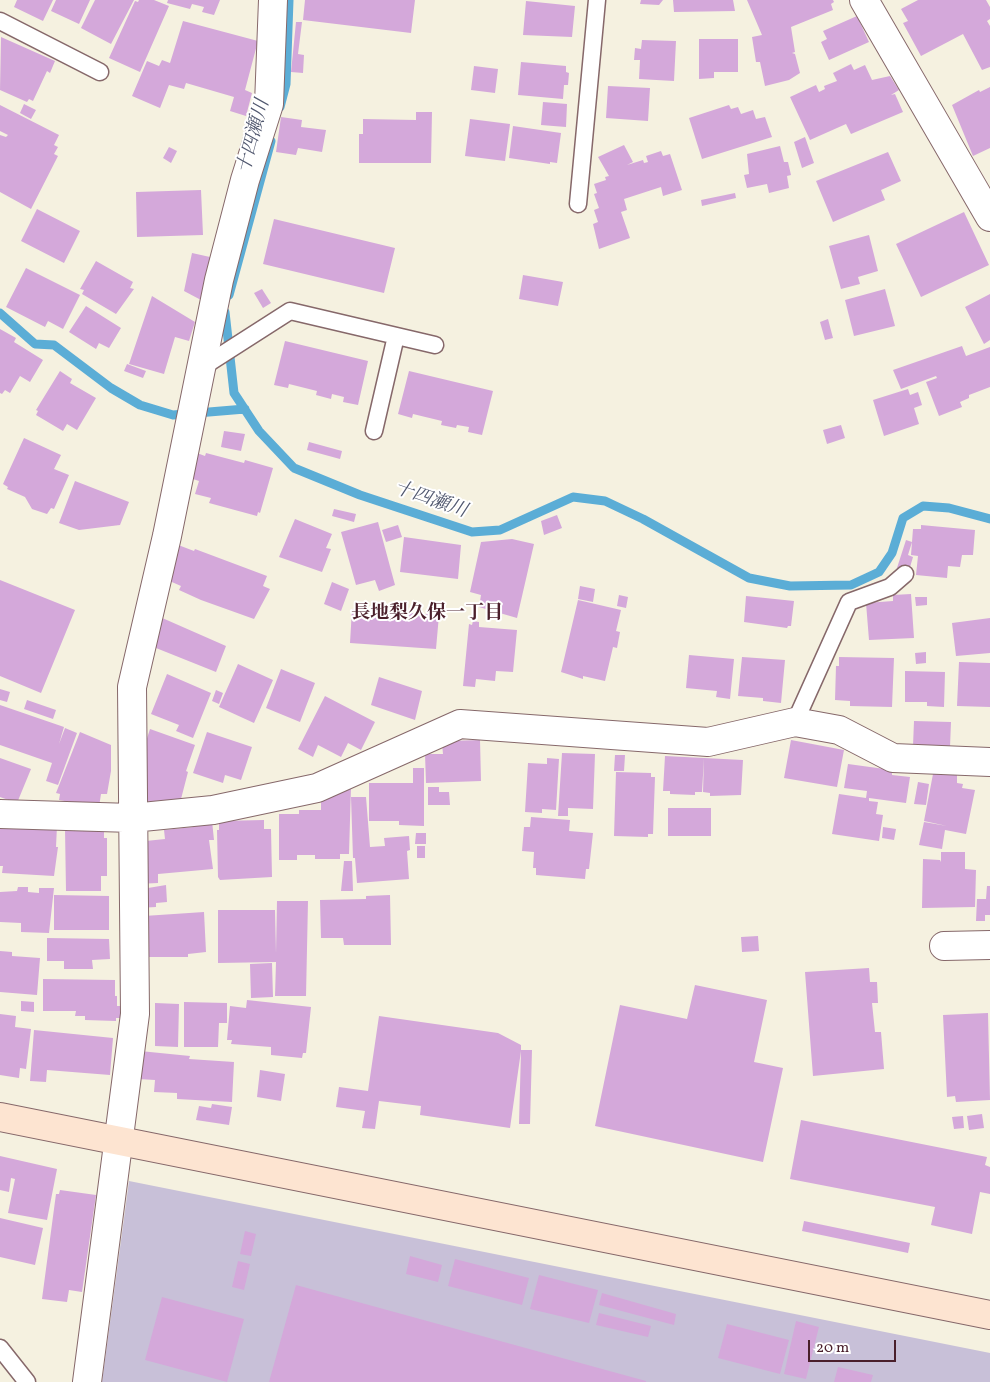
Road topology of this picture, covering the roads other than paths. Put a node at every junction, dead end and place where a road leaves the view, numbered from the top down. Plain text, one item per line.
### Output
1 (273, 0) edge
2 (596, 0) edge
3 (871, 2) edge
4 (0, 21) edge
5 (100, 72) dead end
6 (578, 204) dead end
7 (990, 217) edge
8 (396, 336) junction
9 (435, 346) dead end
10 (201, 368) junction
11 (374, 431) dead end
12 (905, 574) dead end
13 (795, 722) junction
14 (990, 762) edge
15 (0, 814) edge
16 (132, 818) junction
17 (990, 945) edge
18 (944, 946) dead end
19 (0, 1117) edge
20 (118, 1141) junction
21 (990, 1315) edge
22 (0, 1348) edge
23 (27, 1382) edge
24 (86, 1382) edge

1 - 10 street
2 - 6 lane
3 - 7 street
4 - 5 lane
8 - 9 lane
8 - 10 lane
8 - 11 lane
10 - 16 street
12 - 13 lane
13 - 14 street
13 - 16 street
15 - 16 street
16 - 20 street
17 - 18 street
19 - 20 street
20 - 21 street
20 - 24 street
22 - 23 lane

